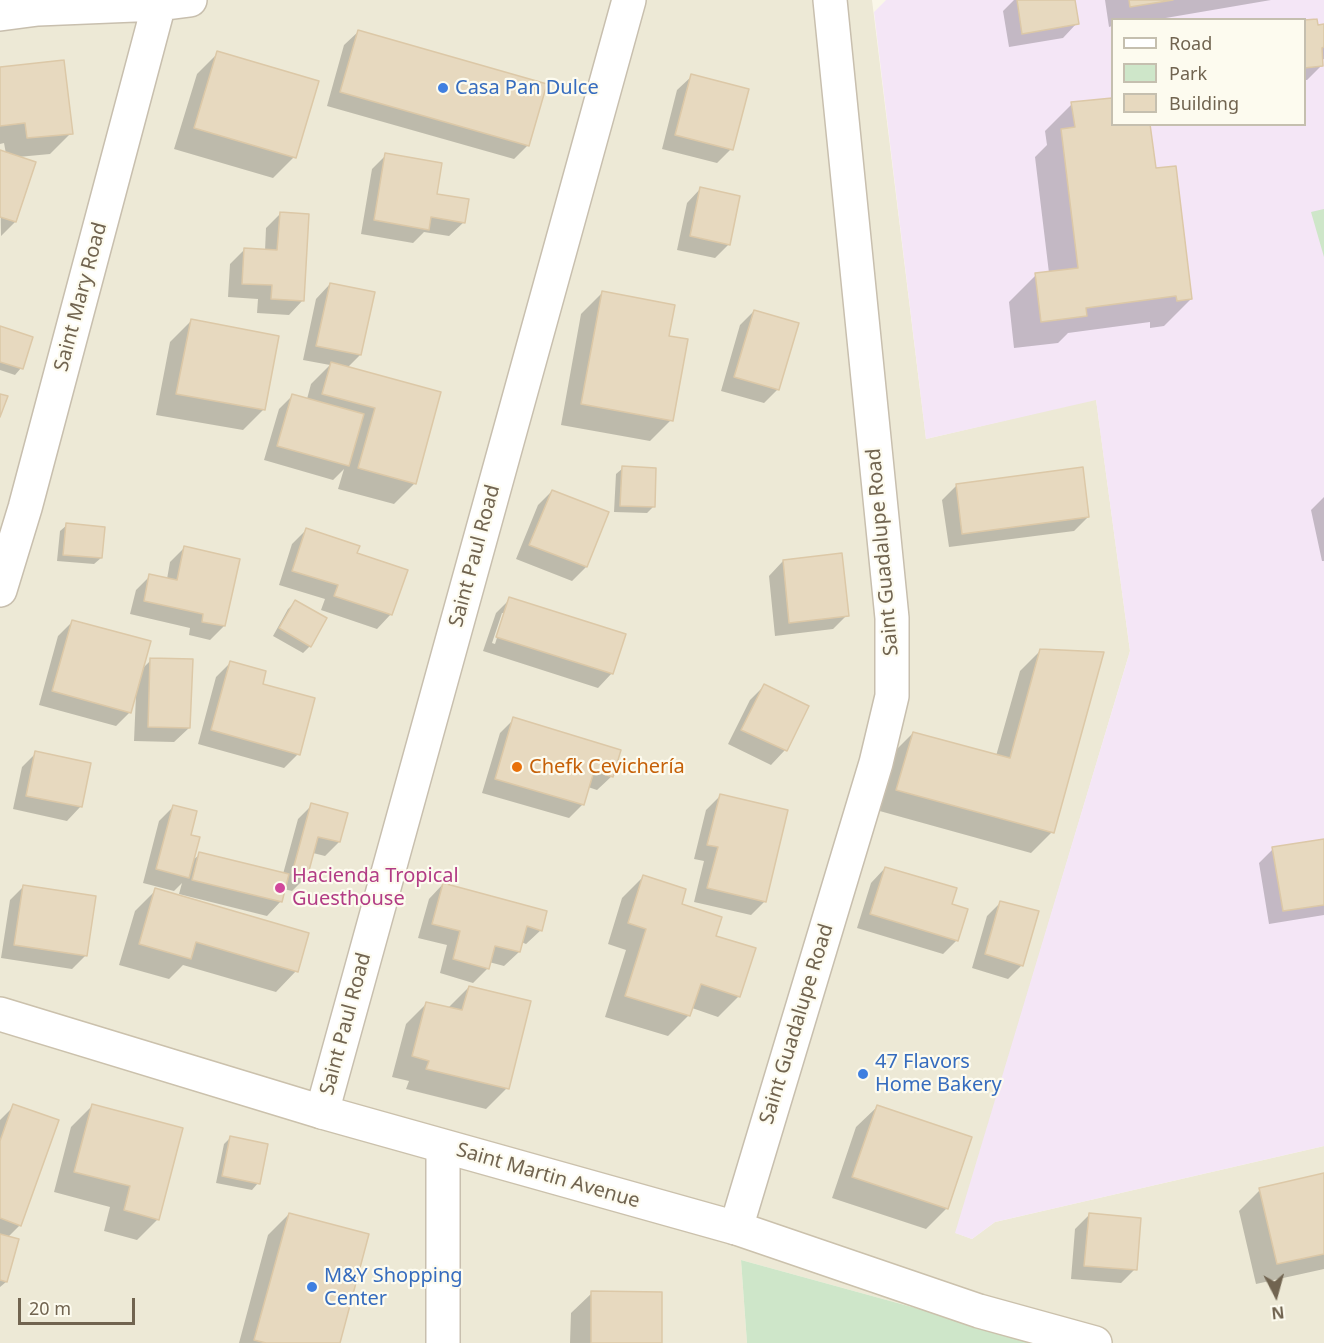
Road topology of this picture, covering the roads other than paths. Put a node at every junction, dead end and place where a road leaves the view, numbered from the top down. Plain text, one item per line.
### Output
1 (629, 0) edge
2 (830, 0) edge
3 (175, 2) edge
4 (0, 14) edge
5 (12, 504) edge
6 (0, 590) edge
7 (0, 1014) edge
8 (322, 1112) junction
9 (442, 1147) junction
10 (736, 1228) junction
11 (443, 1343) edge
12 (1095, 1343) edge

1 - 8 street, Saint Paul Road
2 - 10 street, Saint Guadalupe Road
3 - 4 street
3 - 5 street, Saint Mary Road
5 - 6 street, Saint Mary Road
7 - 8 street, Saint Martin Avenue
8 - 9 street, Saint Martin Avenue
9 - 10 street, Saint Martin Avenue
9 - 11 street
10 - 12 street, Saint Martin Avenue

